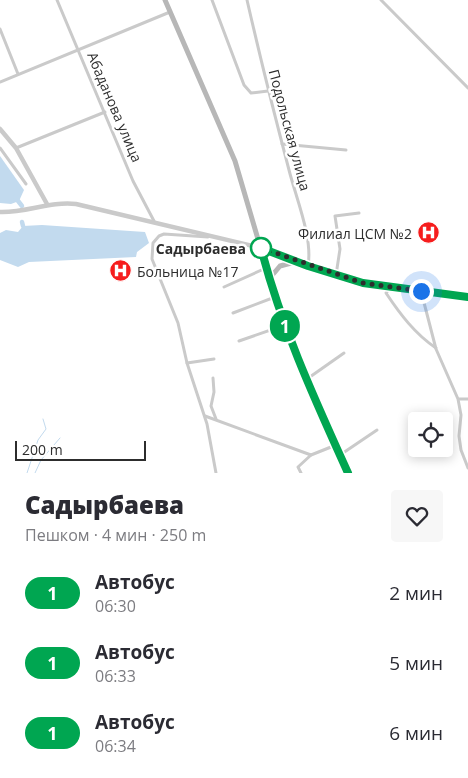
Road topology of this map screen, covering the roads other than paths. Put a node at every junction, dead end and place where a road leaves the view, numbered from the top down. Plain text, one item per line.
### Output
1 (57, 0) edge
2 (165, 0) edge
3 (212, 0) edge
4 (247, 0) edge
5 (381, 0) edge
6 (170, 12) junction
7 (0, 29) edge
8 (78, 48) junction
9 (18, 74) junction
10 (0, 82) edge
11 (468, 88) edge
12 (268, 91) junction
13 (105, 112) junction
14 (0, 128) edge
15 (282, 144) junction
16 (0, 148) edge
17 (16, 148) junction
18 (346, 150) dead end
19 (26, 184) dead end
20 (47, 204) junction
21 (0, 212) edge
22 (359, 213) dead end
23 (154, 221) junction
24 (211, 237) junction
25 (261, 248) junction
26 (298, 262) junction
27 (308, 266) junction
28 (266, 268) junction
29 (336, 275) junction
30 (269, 279) junction
31 (224, 287) dead end
32 (390, 288) junction
33 (421, 291) junction
34 (274, 297) junction
35 (468, 297) edge
36 (233, 313) dead end
37 (285, 325) junction
38 (238, 341) dead end
39 (436, 349) junction
40 (344, 353) dead end
41 (214, 359) dead end
42 (187, 363) junction
43 (213, 378) dead end
44 (307, 379) junction
45 (458, 399) junction
46 (468, 399) edge
47 (204, 415) junction
48 (216, 420) junction
49 (377, 430) dead end
50 (336, 445) junction
51 (311, 455) junction
52 (340, 455) junction
53 (468, 468) edge
54 (216, 473) edge
55 (301, 473) edge
56 (348, 473) edge

1 - 8 street, Абаданова улица
2 - 6 main road
3 - 12 street
4 - 12 street, Подольская улица
5 - 11 street
6 - 8 street
6 - 25 main road
7 - 9 street
8 - 9 street
8 - 13 street, Абаданова улица
9 - 10 street
12 - 15 street, Подольская улица
13 - 17 street
13 - 23 street, Абаданова улица
14 - 17 street
15 - 18 street
15 - 27 street, Подольская улица
16 - 19 street
17 - 20 street
20 - 21 street
20 - 23 street
22 - 29 street
23 - 24 street
24 - 25 street
24 - 42 street
25 - 26 main road
25 - 28 main road
26 - 27 main road
26 - 30 main road
27 - 29 main road
28 - 30 main road
28 - 31 street
29 - 32 main road
30 - 34 main road
32 - 33 main road
32 - 39 street
33 - 35 main road
33 - 39 street
34 - 36 street
34 - 37 main road
37 - 38 street
37 - 44 main road
39 - 45 street
40 - 44 street
41 - 42 street
42 - 47 street
43 - 48 street
44 - 50 main road
45 - 46 street
45 - 53 street
47 - 48 street
47 - 54 street
48 - 51 street
49 - 52 street
50 - 51 street
50 - 52 main road
51 - 55 street
52 - 56 main road

